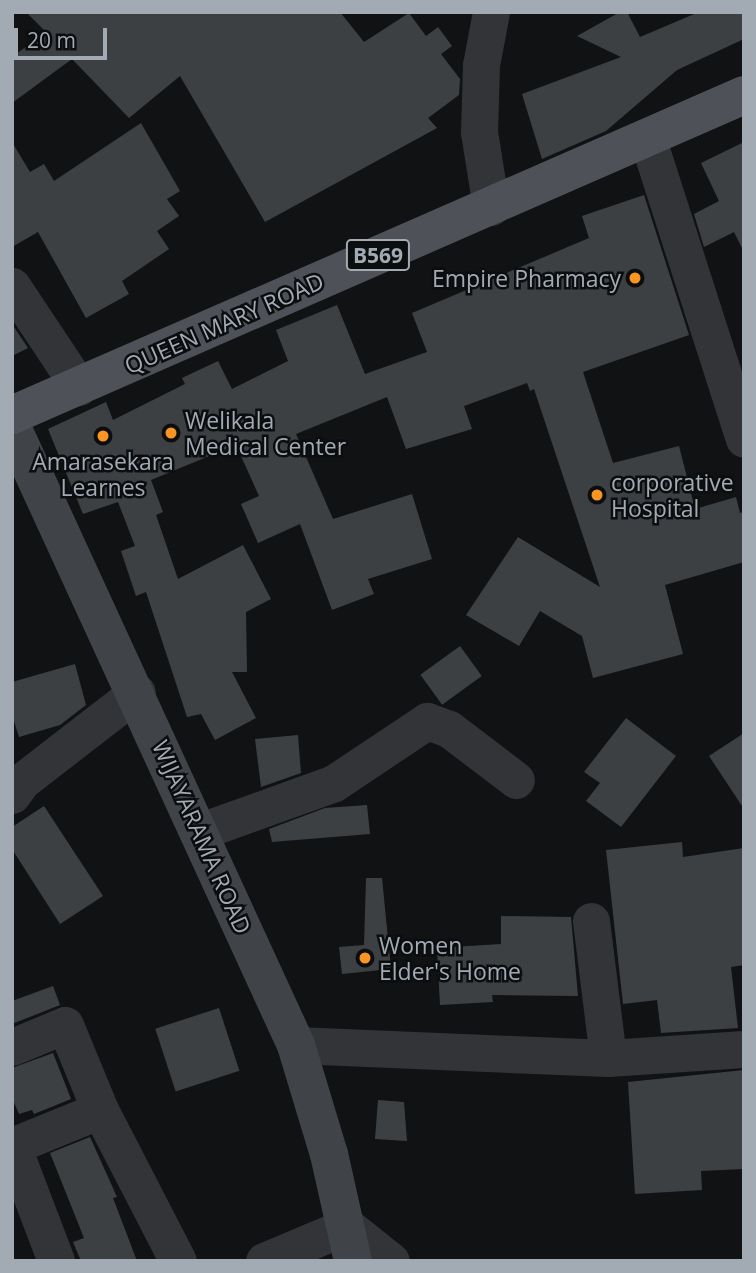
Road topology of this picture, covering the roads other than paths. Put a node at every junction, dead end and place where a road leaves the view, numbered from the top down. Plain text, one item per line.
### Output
1 (491, 12) edge
2 (744, 95) edge
3 (647, 137) junction
4 (491, 207) junction
5 (12, 286) edge
6 (79, 387) junction
7 (12, 415) edge
8 (12, 427) edge
9 (744, 439) edge
10 (137, 692) junction
11 (516, 780) dead end
12 (12, 795) edge
13 (201, 831) junction
14 (591, 921) dead end
15 (296, 1045) junction
16 (12, 1047) edge
17 (744, 1049) edge
18 (608, 1058) junction
19 (100, 1110) junction
20 (12, 1146) edge
21 (350, 1243) edge
22 (56, 1261) edge
23 (178, 1261) edge
24 (264, 1261) edge
25 (391, 1261) edge

1 - 4 street
2 - 3 main road, QUEEN MARY ROAD / B569
3 - 4 main road, QUEEN MARY ROAD / B569
3 - 9 street
4 - 6 main road, QUEEN MARY ROAD / B569
5 - 6 street
6 - 7 main road, QUEEN MARY ROAD / B569
8 - 10 street, WIJAYARAMA ROAD
10 - 12 street
10 - 13 street, WIJAYARAMA ROAD
11 - 13 street
13 - 15 street, WIJAYARAMA ROAD
14 - 18 street
15 - 18 street
15 - 21 street, WIJAYARAMA ROAD
16 - 19 street
17 - 18 street
19 - 20 street
19 - 23 street
20 - 22 street
21 - 24 street
21 - 25 street

